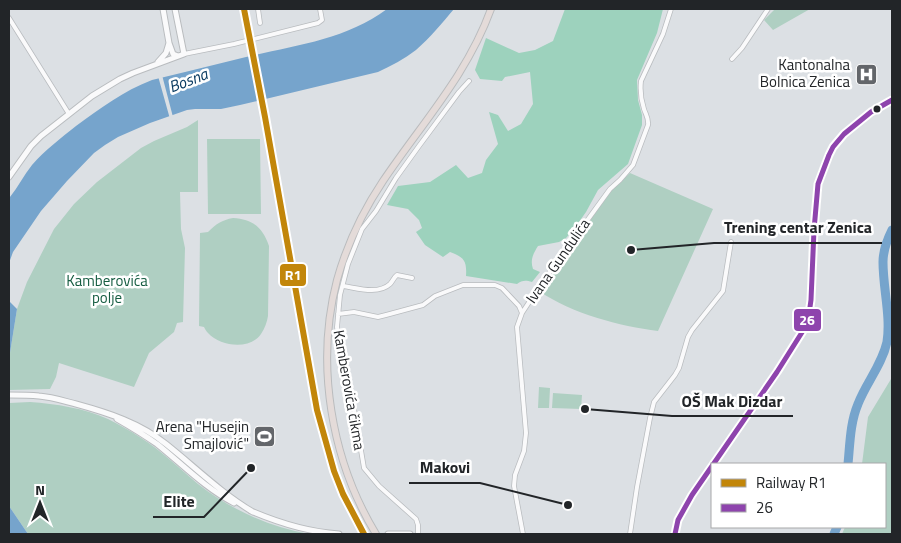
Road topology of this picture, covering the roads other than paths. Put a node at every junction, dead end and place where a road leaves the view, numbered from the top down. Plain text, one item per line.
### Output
1 (163, 9) edge
2 (175, 9) edge
3 (258, 9) edge
4 (320, 9) edge
5 (492, 9) edge
6 (671, 9) edge
7 (768, 9) edge
8 (9, 18) edge
9 (260, 23) dead end
10 (168, 43) junction
11 (181, 55) junction
12 (732, 59) dead end
13 (157, 64) junction
14 (469, 81) dead end
15 (892, 100) edge
16 (69, 114) junction
17 (9, 177) edge
18 (731, 242) dead end
19 (412, 278) dead end
20 (343, 286) junction
21 (522, 313) junction
22 (338, 314) junction
23 (9, 395) edge
24 (714, 463) edge
25 (711, 468) edge
26 (339, 534) edge
27 (376, 534) edge
28 (388, 534) edge
29 (410, 534) edge
30 (418, 534) edge
31 (523, 534) edge
32 (630, 534) edge
33 (675, 534) edge

1 - 10 street
2 - 11 street
3 - 9 street
4 - 11 street
5 - 27 highway
6 - 21 street, Ivana Gundulića
7 - 12 street
8 - 16 street
10 - 11 street
10 - 13 street
11 - 13 street
13 - 16 street
14 - 20 street, Kamberovića čikma
15 - 24 main road
16 - 17 street
18 - 32 street
19 - 20 street
20 - 22 street, Kamberovića čikma
21 - 22 street
21 - 31 street, Ivana Gundulića
22 - 30 street, Kamberovića čikma
23 - 26 street
25 - 33 main road
28 - 29 street

